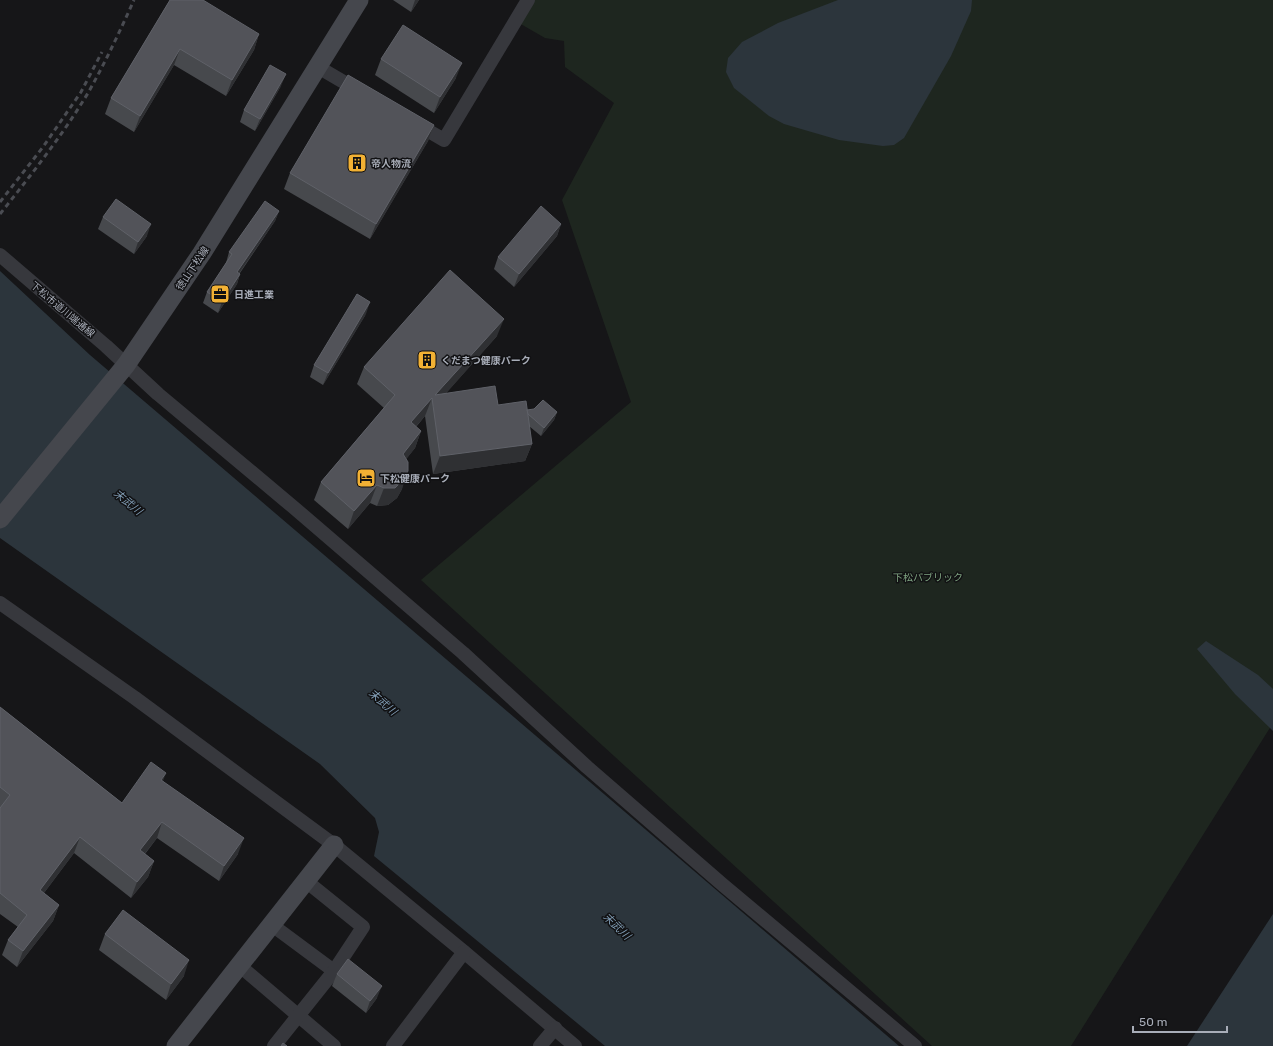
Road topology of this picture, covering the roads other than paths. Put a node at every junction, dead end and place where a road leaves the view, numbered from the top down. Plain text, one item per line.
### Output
1 (359, 0) edge
2 (528, 0) edge
3 (318, 67) junction
4 (371, 98) edge
5 (404, 117) edge
6 (0, 255) edge
7 (122, 370) junction
8 (0, 519) edge
9 (0, 603) edge
10 (334, 845) junction
11 (306, 881) junction
12 (272, 925) junction
13 (464, 952) junction
14 (240, 966) junction
15 (334, 971) junction
16 (298, 1015) junction
17 (555, 1028) junction
18 (176, 1046) edge
19 (274, 1046) edge
20 (334, 1046) edge
21 (393, 1046) edge
22 (540, 1046) edge
23 (576, 1046) edge
24 (915, 1046) edge

1 - 3 main road, 徳山下松線
2 - 5 street
3 - 4 street
3 - 7 main road, 徳山下松線
6 - 7 street, 下松市道川端通線
7 - 8 main road, 徳山下松線
7 - 24 street, 下松市道川端通線
9 - 10 street
10 - 11 main road
10 - 13 street
11 - 12 main road
11 - 15 street
12 - 14 main road
12 - 15 street
13 - 17 street
13 - 21 street
14 - 16 street
14 - 18 main road
15 - 16 street
16 - 19 street
16 - 20 street
17 - 22 street
17 - 23 street

